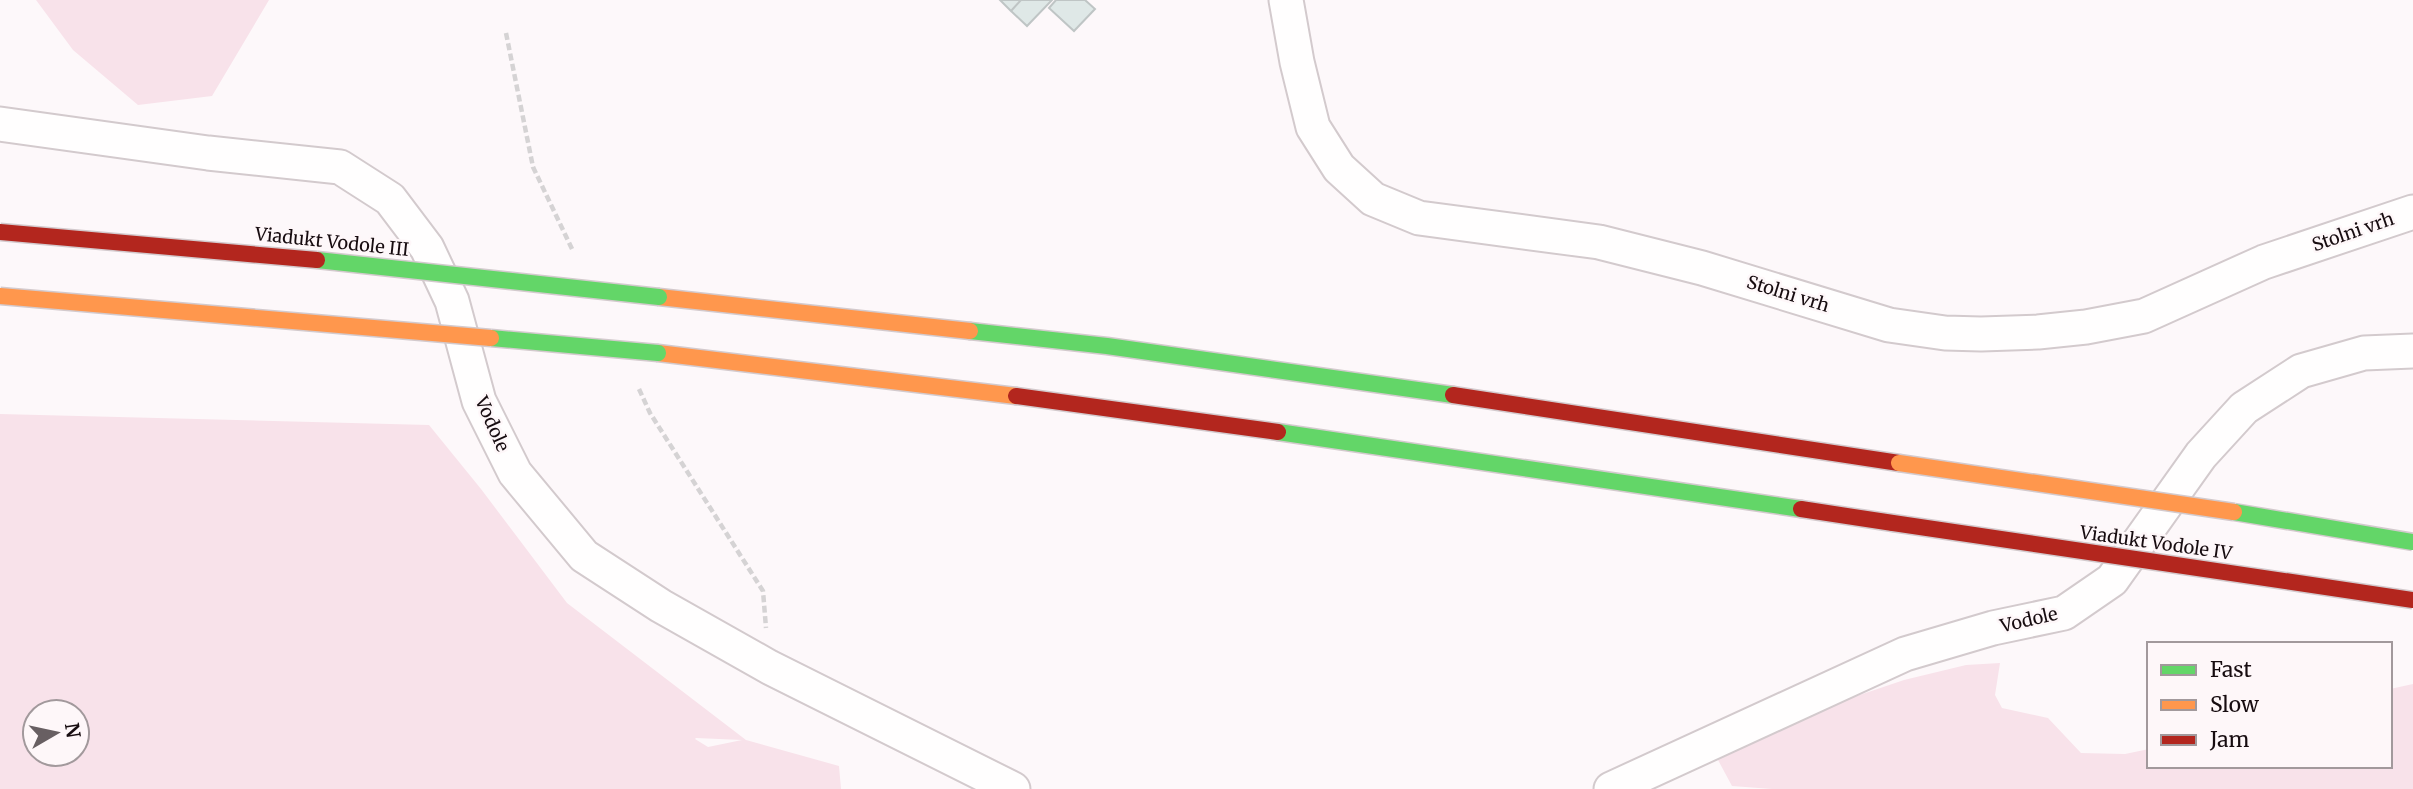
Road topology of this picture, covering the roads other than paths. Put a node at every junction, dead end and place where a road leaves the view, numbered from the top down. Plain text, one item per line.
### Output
1 (1286, 0) edge
2 (0, 124) edge
3 (2413, 212) edge
4 (0, 232) edge
5 (0, 296) edge
6 (2413, 351) edge
7 (2413, 542) edge
8 (2413, 600) edge
9 (1013, 789) edge
10 (1611, 789) edge

1 - 3 street, Stolni vrh
2 - 9 street, Vodole
4 - 7 highway, Viadukt Vodole III, bridge
5 - 8 highway, Viadukt Vodole IV, bridge
6 - 10 street, Vodole

